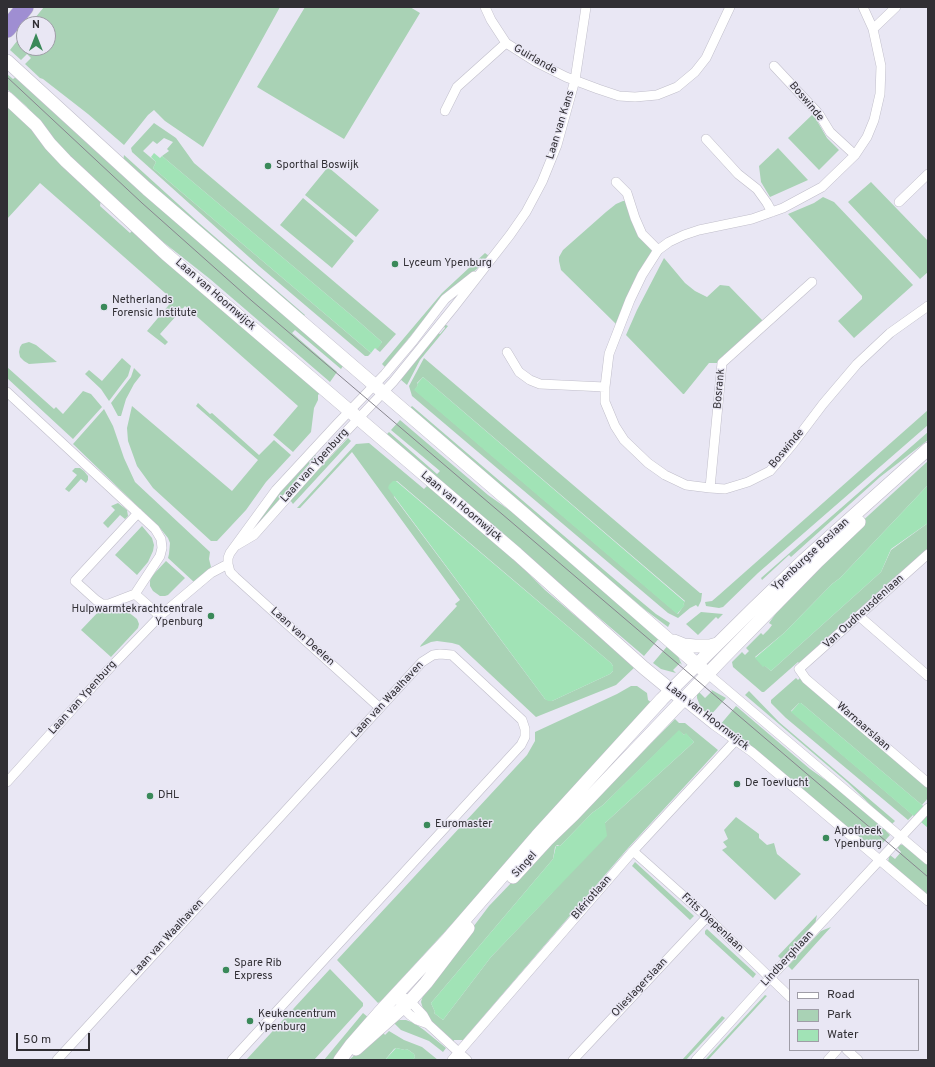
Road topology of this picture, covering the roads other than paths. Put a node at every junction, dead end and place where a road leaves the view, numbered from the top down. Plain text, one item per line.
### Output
1 (25, 7) edge
2 (485, 7) edge
3 (586, 7) edge
4 (730, 7) edge
5 (863, 7) edge
6 (896, 7) edge
7 (7, 28) edge
8 (873, 29) junction
9 (506, 43) junction
10 (7, 61) edge
11 (774, 66) dead end
12 (575, 80) junction
13 (7, 98) edge
14 (444, 112) dead end
15 (706, 139) dead end
16 (855, 155) junction
17 (928, 174) edge
18 (616, 182) dead end
19 (898, 202) dead end
20 (772, 212) junction
21 (658, 250) junction
22 (812, 282) dead end
23 (928, 306) edge
24 (507, 352) dead end
25 (604, 387) junction
26 (379, 389) junction
27 (7, 392) edge
28 (354, 415) junction
29 (928, 449) edge
30 (928, 458) edge
31 (710, 488) junction
32 (138, 513) junction
33 (928, 554) edge
34 (228, 564) junction
35 (135, 594) junction
36 (160, 616) junction
37 (859, 616) junction
38 (670, 640) junction
39 (717, 644) junction
40 (697, 664) junction
41 (799, 669) joint
42 (708, 674) junction
43 (928, 676) edge
44 (672, 690) junction
45 (683, 700) junction
46 (380, 708) junction
47 (736, 740) junction
48 (7, 782) edge
49 (928, 783) edge
50 (928, 808) edge
51 (901, 836) junction
52 (633, 850) junction
53 (881, 860) junction
54 (928, 860) edge
55 (928, 901) edge
56 (706, 917) junction
57 (770, 978) junction
58 (397, 994) junction
59 (789, 996) edge
60 (406, 1005) junction
61 (836, 1051) edge
62 (848, 1051) edge
63 (459, 1053) junction
64 (342, 1058) edge
65 (57, 1060) edge
66 (232, 1060) edge
67 (452, 1060) edge
68 (467, 1060) edge
69 (573, 1060) edge
70 (696, 1060) edge
71 (828, 1060) edge
72 (858, 1060) edge

1 - 7 highway
2 - 9 street, Guirlande
3 - 12 street, Laan van Kans
4 - 12 street, Guirlande
5 - 8 street, Boswinde
6 - 8 street
8 - 16 street, Boswinde
9 - 12 street, Guirlande
9 - 14 street, Guirlande
10 - 26 main road
11 - 16 street, Boswinde
12 - 26 street, Laan van Kans
13 - 28 main road, Laan van Hoornwijck
15 - 20 street
16 - 20 street, Boswinde
17 - 19 street
18 - 21 street
20 - 21 street, Boswinde
21 - 25 street, Boswinde
22 - 31 street, Bosrank
23 - 31 street, Boswinde
24 - 25 street
25 - 31 street, Boswinde
26 - 28 street, Laan van Ypenburg
26 - 38 main road
27 - 32 street
28 - 34 street, Laan van Ypenburg
28 - 44 main road, Laan van Hoornwijck
29 - 39 main road, Ypenburgse Boslaan
30 - 42 main road, Ypenburgse Boslaan
32 - 35 street
32 - 35 street
33 - 37 street, Van Oudheusdenlaan
34 - 36 street, Laan van Ypenburg
34 - 46 street, Laan van Deelen
35 - 36 street
36 - 48 street, Laan van Ypenburg
37 - 41 street, Van Oudheusdenlaan
37 - 43 street
38 - 39 main road
38 - 40 main road
39 - 40 main road, Ypenburgse Boslaan
40 - 42 main road
40 - 44 main road, Singel
41 - 49 street, Warnaarslaan
42 - 45 main road, Singel
42 - 51 street
44 - 45 main road, Laan van Hoornwijck
44 - 58 main road, Singel
45 - 47 street, Laan van Hoornwijck
45 - 60 main road, Singel
46 - 65 street, Laan van Waalhaven
46 - 66 street, Laan van Waalhaven
47 - 52 street, Blériotlaan
47 - 53 street, Laan van Hoornwijck
50 - 51 street, Lindberghlaan
51 - 53 street, Lindberghlaan
51 - 54 street
52 - 56 street, Frits Diepenlaan
52 - 63 street, Blériotlaan
53 - 55 street, Laan van Hoornwijck
53 - 57 street, Lindberghlaan
56 - 57 street, Frits Diepenlaan
56 - 69 street, Olieslagerslaan
57 - 59 street, Frits Diepenlaan
57 - 70 street, Lindberghlaan
58 - 60 street
58 - 64 main road, Singel
60 - 63 street
60 - 64 main road, Singel
61 - 71 street
62 - 72 street
63 - 67 street, Blériotlaan
63 - 68 street

